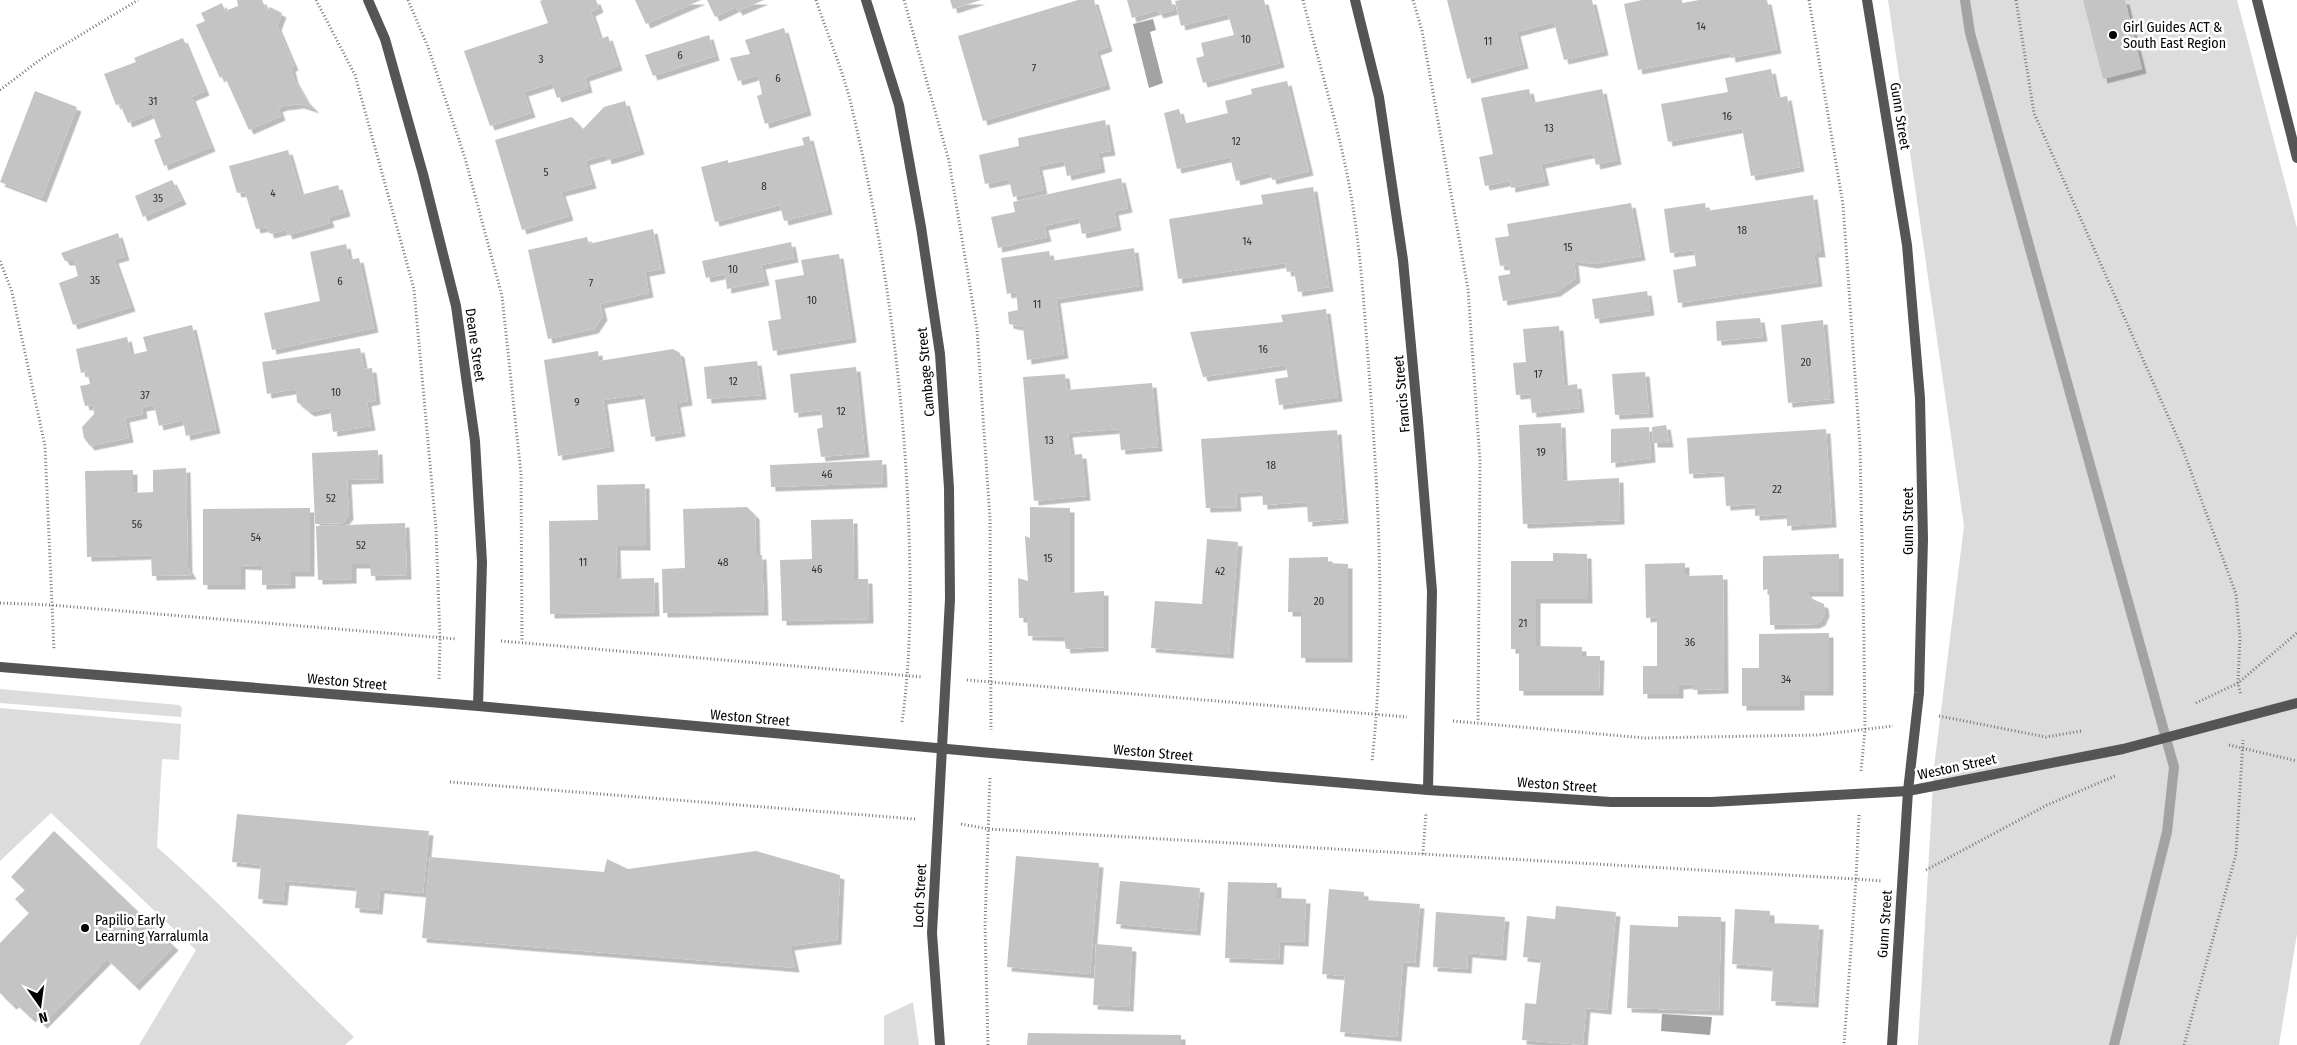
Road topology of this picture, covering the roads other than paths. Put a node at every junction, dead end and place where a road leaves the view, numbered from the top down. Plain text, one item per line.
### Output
1 (368, 0) edge
2 (866, 0) edge
3 (1355, 0) edge
4 (1867, 0) edge
5 (2257, 0) edge
6 (2297, 158) edge
7 (0, 667) edge
8 (2297, 703) edge
9 (478, 706) junction
10 (942, 749) junction
11 (1428, 790) junction
12 (1908, 792) junction
13 (940, 1045) edge
14 (1892, 1045) edge

1 - 9 street, Deane Street
2 - 10 street, Cambage Street
3 - 11 street, Francis Street
4 - 12 street, Gunn Street
5 - 6 street
7 - 9 street, Weston Street
8 - 12 street, Weston Street
9 - 10 street, Weston Street
10 - 11 street, Weston Street
10 - 13 street, Loch Street
11 - 12 street, Weston Street
12 - 14 street, Gunn Street

